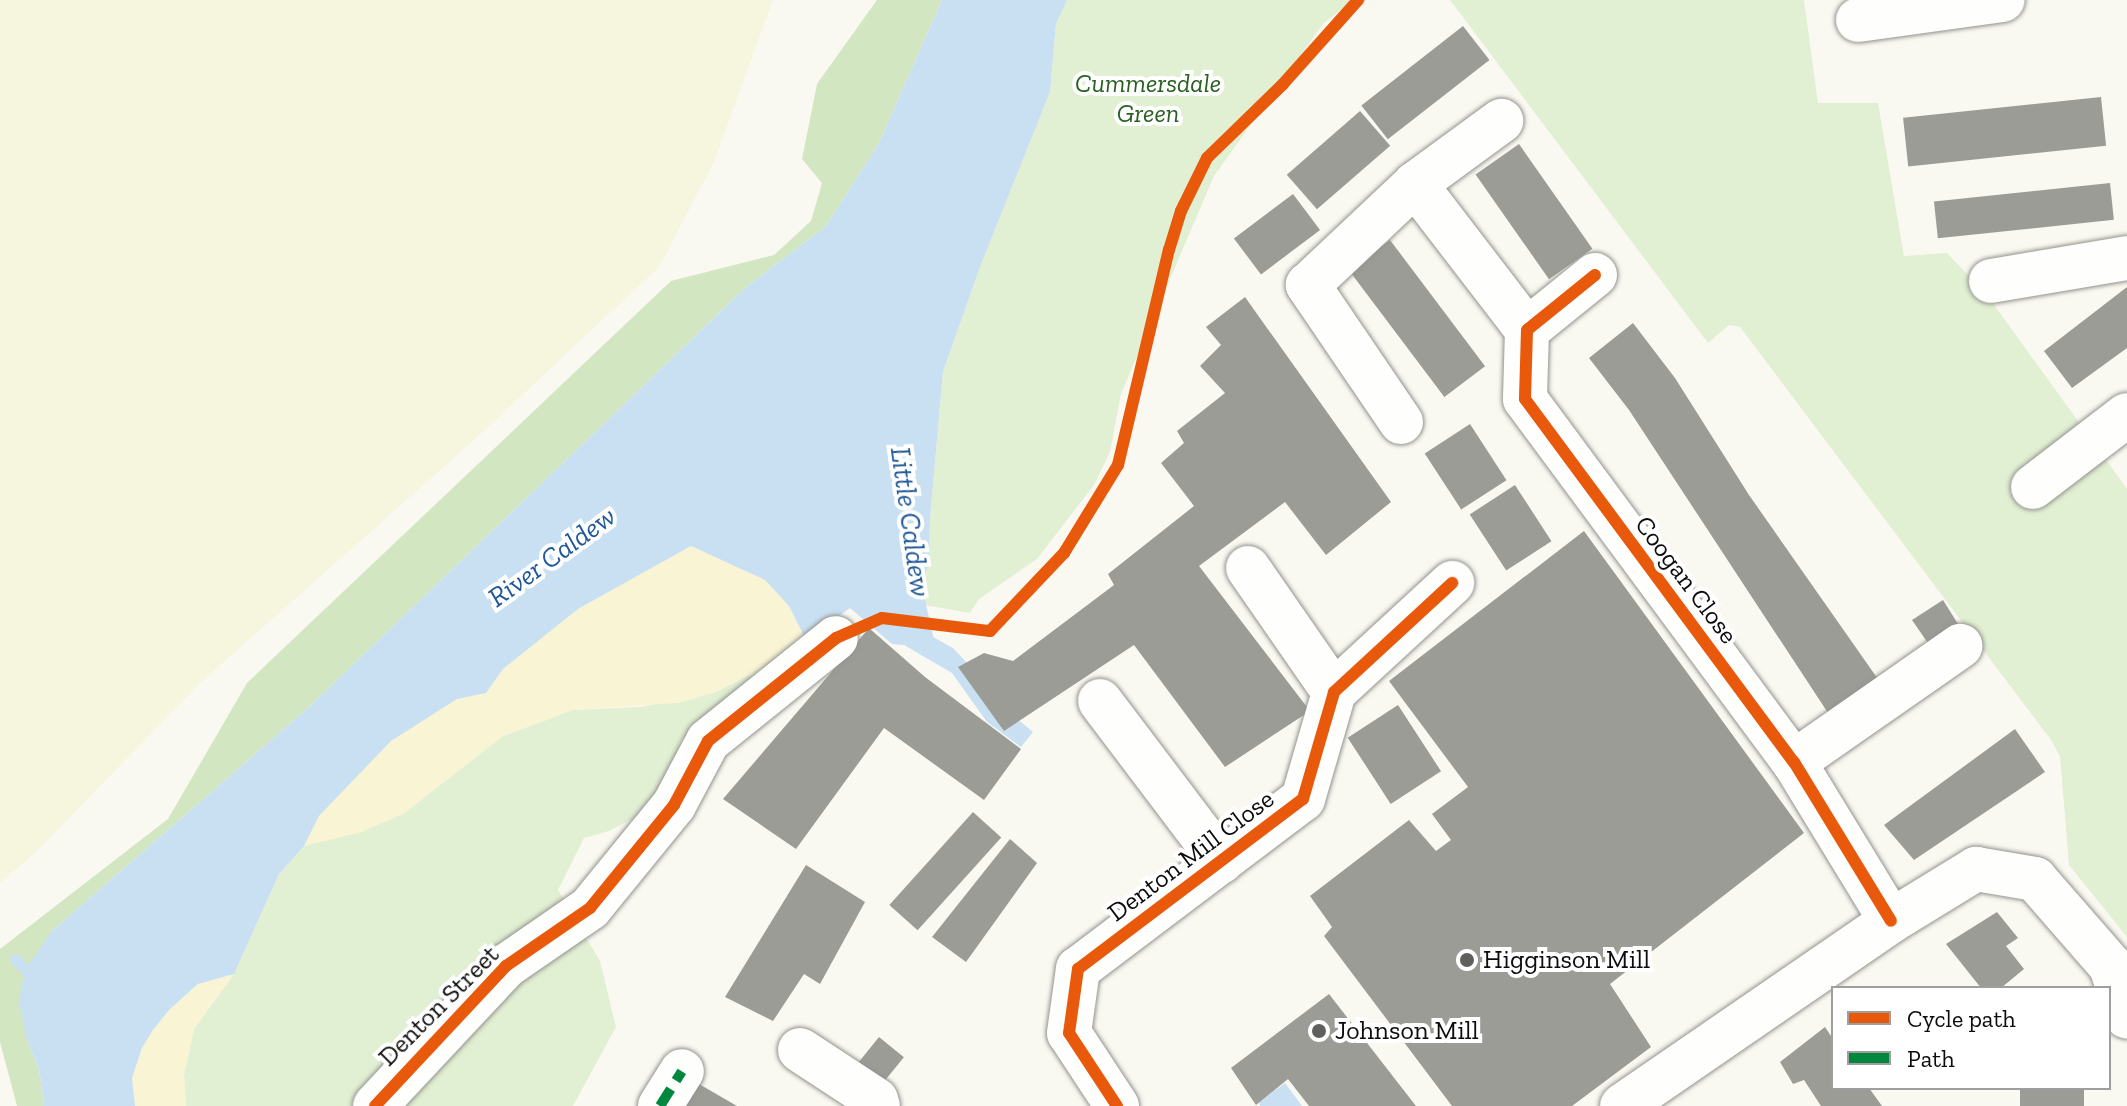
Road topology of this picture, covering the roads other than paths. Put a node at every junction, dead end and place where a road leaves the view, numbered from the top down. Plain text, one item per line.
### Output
1 (2003, 0) edge
2 (1858, 20) dead end
3 (1501, 121) dead end
4 (1415, 184) junction
5 (2127, 258) edge
6 (1595, 275) dead end
7 (1991, 281) dead end
8 (1527, 330) junction
9 (2127, 415) edge
10 (1401, 422) dead end
11 (2033, 487) dead end
12 (1248, 568) dead end
13 (1452, 583) dead end
14 (836, 638) dead end
15 (1960, 646) dead end
16 (1334, 692) junction
17 (1100, 701) dead end
18 (1794, 762) junction
19 (1221, 861) junction
20 (1891, 921) junction
21 (2127, 1017) edge
22 (800, 1050) dead end
23 (1110, 1103) edge
24 (375, 1106) edge
25 (878, 1106) edge
26 (1622, 1106) edge

1 - 2 street
3 - 4 street
4 - 8 street
4 - 10 street
5 - 7 street
6 - 8 street
8 - 18 street, Coogan Close
9 - 11 street
12 - 16 street
13 - 16 street
14 - 24 street, Denton Street
15 - 18 street
16 - 19 street, Denton Mill Close
17 - 19 street
18 - 20 street, Coogan Close
19 - 23 street, Denton Mill Close
20 - 21 street
20 - 26 street
22 - 25 street

